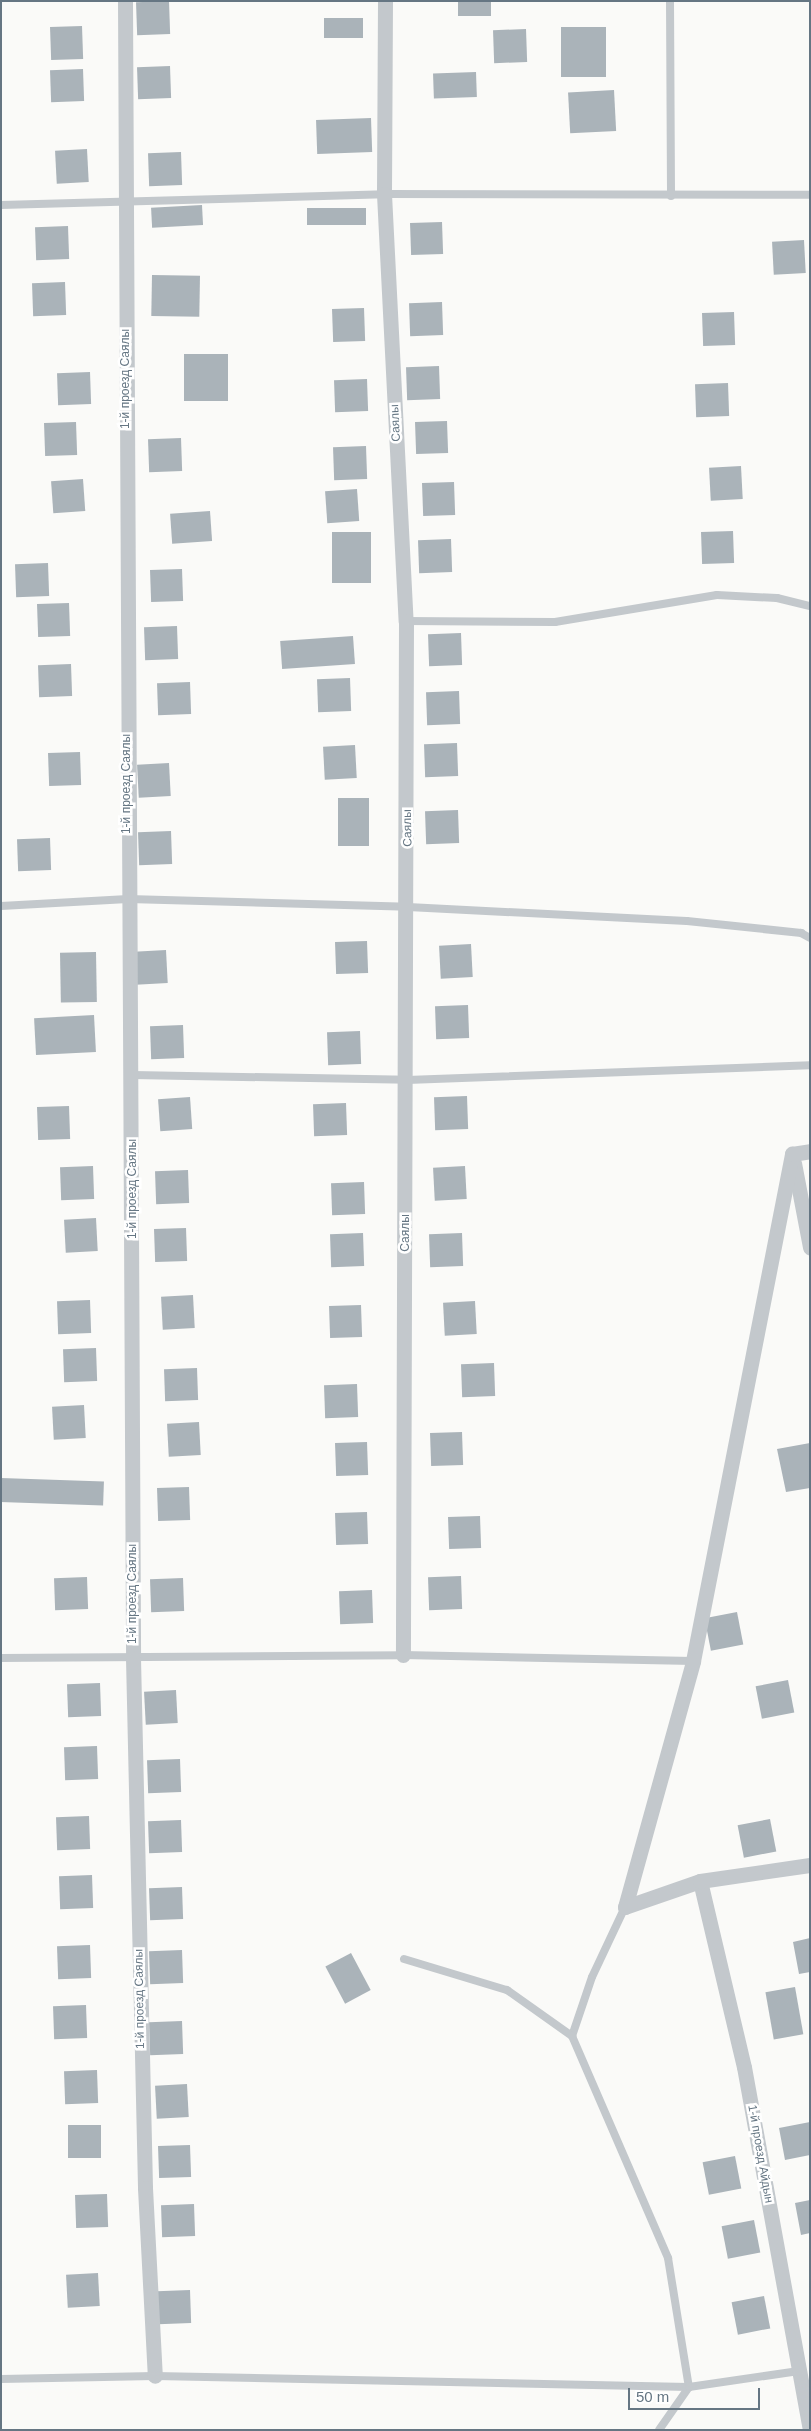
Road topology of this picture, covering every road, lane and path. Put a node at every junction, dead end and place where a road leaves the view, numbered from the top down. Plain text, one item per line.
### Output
1 (125, 1) edge
2 (385, 1) edge
3 (670, 1) edge
4 (384, 194) junction
5 (810, 195) edge
6 (671, 196) junction
7 (126, 203) junction
8 (1, 205) edge
9 (810, 606) edge
10 (406, 620) junction
11 (128, 899) junction
12 (1, 906) edge
13 (408, 906) junction
14 (810, 938) edge
15 (810, 1065) edge
16 (133, 1075) junction
17 (407, 1080) junction
18 (810, 1151) edge
19 (792, 1154) junction
20 (810, 1247) edge
21 (403, 1655) junction
22 (1, 1658) edge
23 (134, 1658) junction
24 (693, 1661) junction
25 (810, 1864) edge
26 (700, 1881) junction
27 (625, 1907) junction
28 (404, 1958) dead end
29 (572, 2036) junction
30 (804, 2370) edge
31 (155, 2376) junction
32 (1, 2378) edge
33 (689, 2387) junction
34 (660, 2430) edge
35 (810, 2430) edge

1 - 7 street, 1-й проезд Саялы
2 - 4 street, Саялы
3 - 6 lane
4 - 6 lane
4 - 7 lane
4 - 10 street, Саялы
5 - 6 lane
7 - 8 lane
7 - 11 street, 1-й проезд Саялы
9 - 10 lane
10 - 13 street, Саялы
11 - 12 lane
11 - 13 lane
11 - 16 street, 1-й проезд Саялы
13 - 14 lane
13 - 17 street, Саялы
15 - 17 lane
16 - 17 lane
16 - 23 street, 1-й проезд Саялы
17 - 21 street, Саялы
18 - 19 street
19 - 20 street
19 - 24 street
21 - 23 lane
21 - 24 lane
22 - 23 lane
23 - 31 street, 1-й проезд Саялы
24 - 27 street
25 - 26 street
26 - 27 street
26 - 30 street, 1-й проезд Айдын
27 - 29 lane
28 - 29 lane
29 - 33 lane
30 - 33 lane
30 - 35 street, 1-й проезд Айдын
31 - 32 lane
31 - 33 lane
33 - 34 lane

